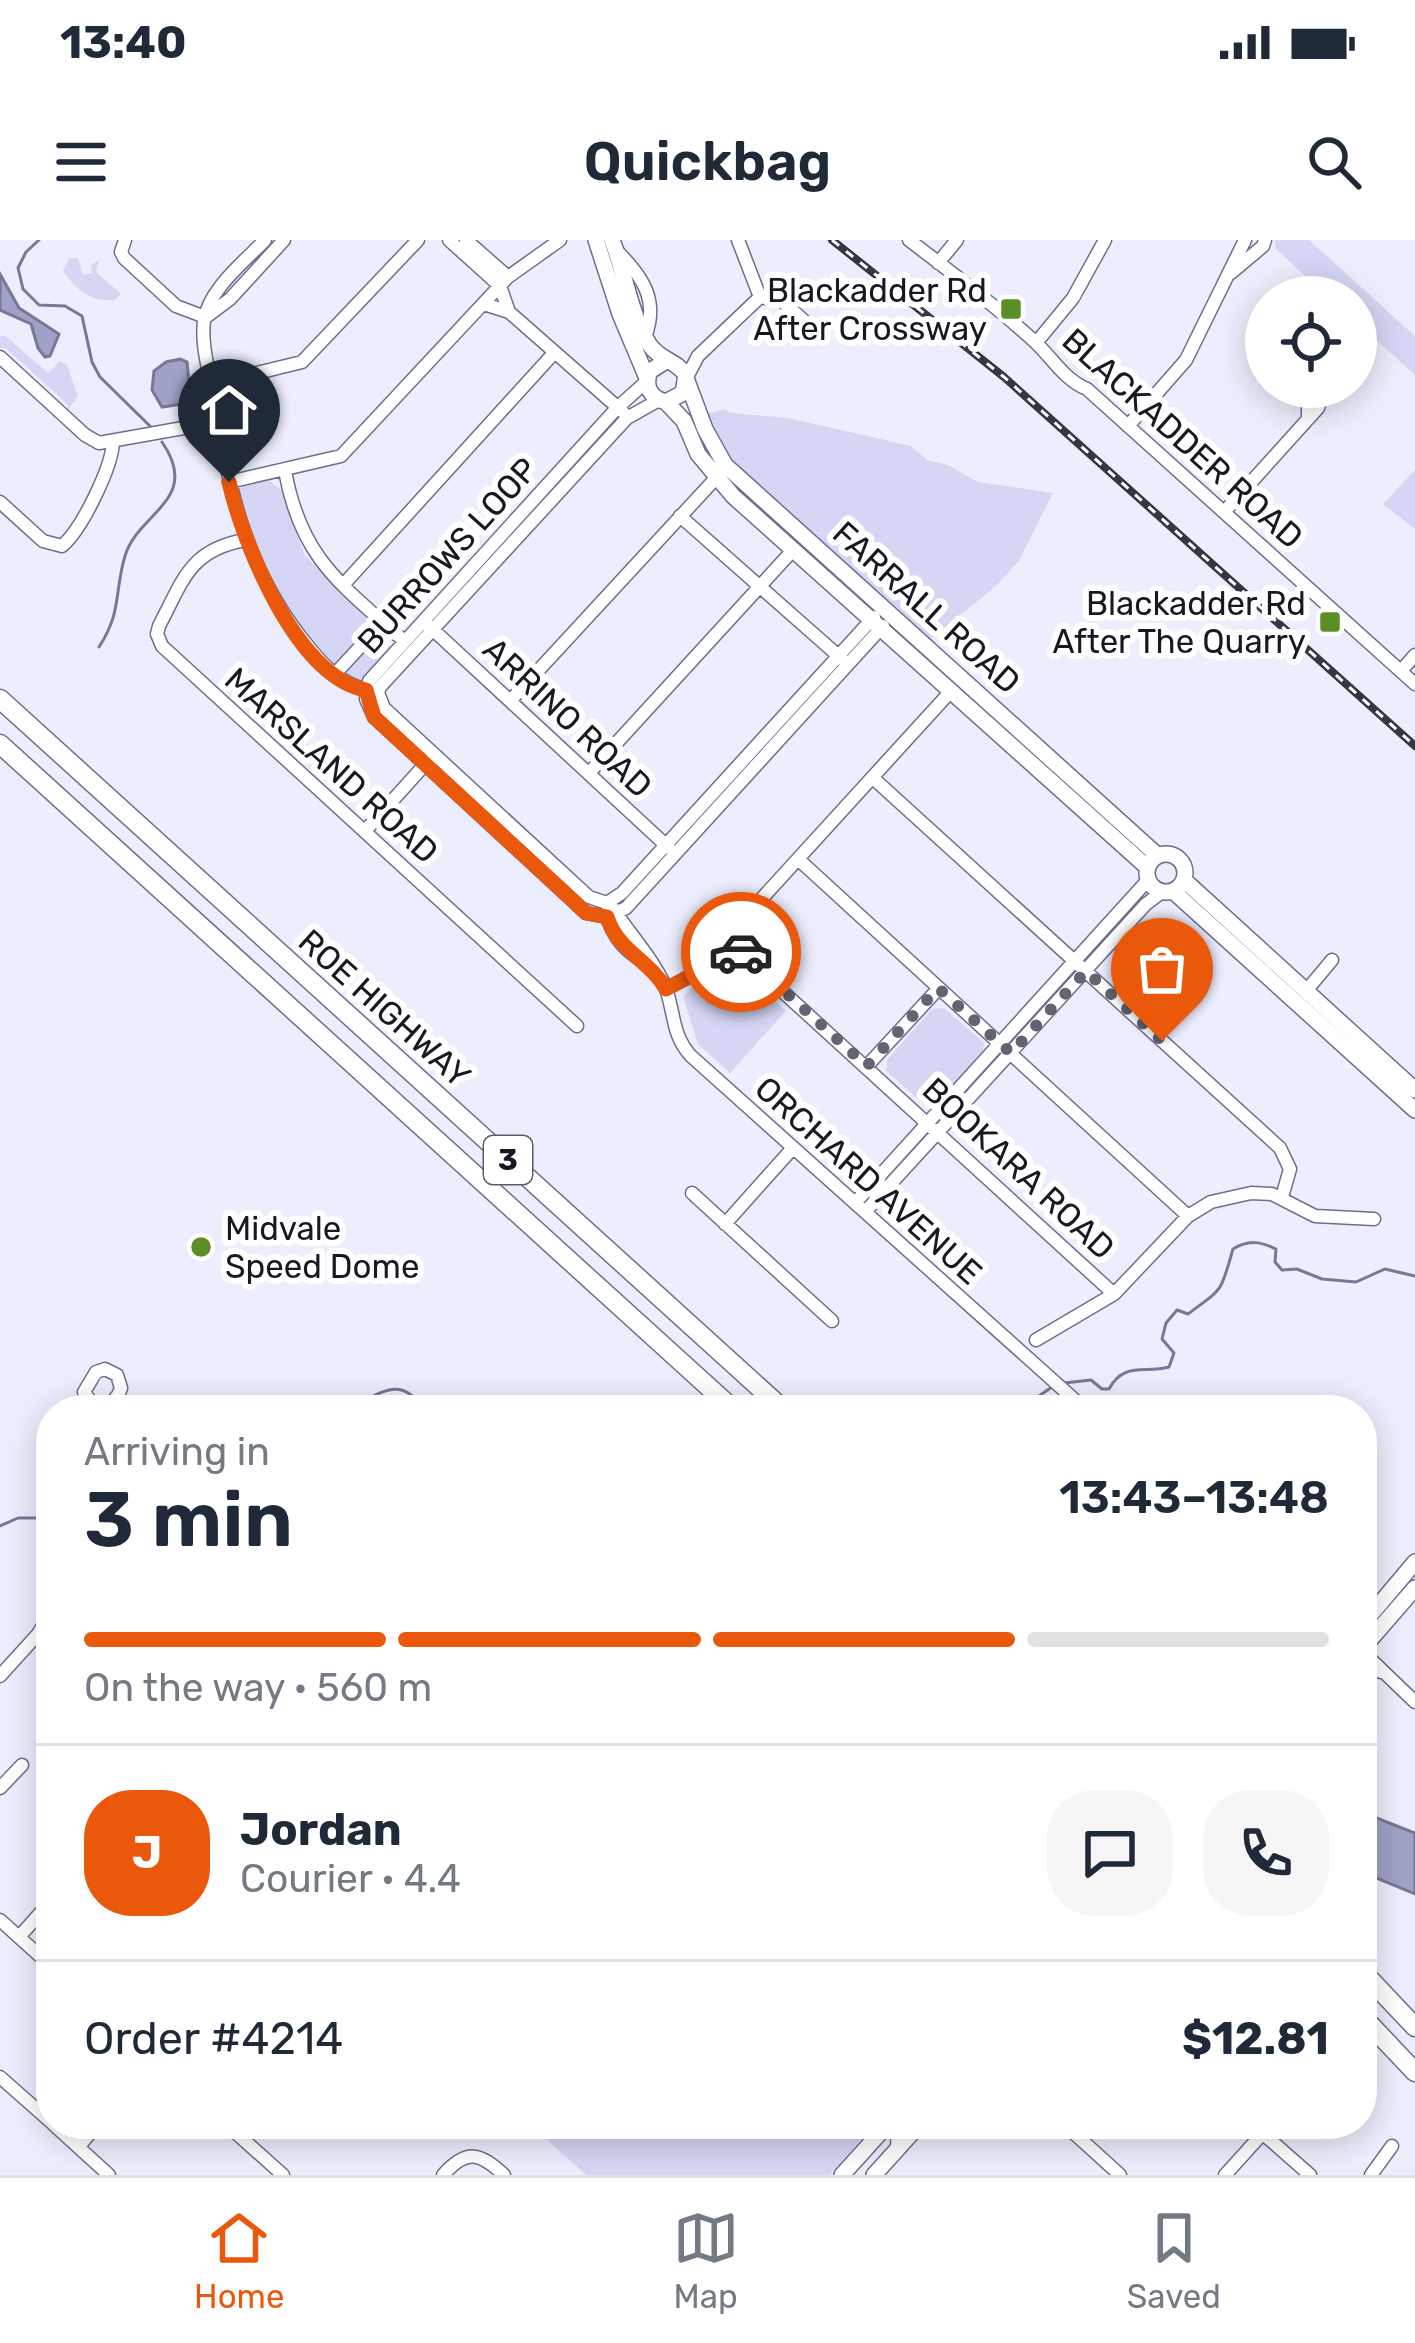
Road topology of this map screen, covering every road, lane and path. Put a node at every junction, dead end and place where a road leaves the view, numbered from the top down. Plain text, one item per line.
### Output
1 (124, 240) edge
2 (265, 240) edge
3 (284, 240) edge
4 (418, 240) edge
5 (449, 240) edge
6 (560, 240) edge
7 (596, 240) edge
8 (738, 240) edge
9 (909, 240) edge
10 (957, 240) edge
11 (1105, 240) edge
12 (1245, 240) edge
13 (1265, 240) edge
14 (615, 246) edge
15 (468, 247) edge
16 (938, 263) junction
17 (1225, 278) junction
18 (504, 281) junction
19 (760, 297) junction
20 (484, 304) junction
21 (509, 312) junction
22 (198, 315) junction
23 (822, 337) dead end
24 (1036, 343) junction
25 (554, 352) junction
26 (698, 356) junction
27 (0, 357) edge
28 (669, 362) junction
29 (687, 379) junction
30 (647, 380) junction
31 (212, 384) junction
32 (663, 401) junction
33 (1308, 408) edge
34 (1318, 408) edge
35 (623, 412) junction
36 (1308, 419) junction
37 (218, 422) junction
38 (1128, 426) junction
39 (113, 443) junction
40 (286, 471) junction
41 (716, 478) junction
42 (229, 482) junction
43 (0, 502) edge
44 (1225, 511) junction
45 (680, 516) junction
46 (245, 540) junction
47 (794, 549) junction
48 (344, 584) junction
49 (760, 586) junction
50 (882, 618) junction
51 (383, 622) junction
52 (428, 626) junction
53 (404, 641) junction
54 (1415, 655) edge
55 (843, 660) junction
56 (1401, 671) junction
57 (334, 674) junction
58 (1415, 684) edge
59 (952, 690) junction
60 (372, 691) junction
61 (0, 699) edge
62 (511, 700) junction
63 (0, 744) edge
64 (429, 760) junction
65 (589, 773) junction
66 (873, 778) junction
67 (365, 831) junction
68 (670, 849) junction
69 (798, 859) junction
70 (1162, 878) junction
71 (1199, 904) junction
72 (610, 909) junction
73 (725, 939) junction
74 (1332, 960) dead end
75 (1081, 967) junction
76 (938, 988) junction
77 (666, 989) junction
78 (1306, 991) junction
79 (578, 1026) dead end
80 (1006, 1048) junction
81 (1358, 1048) junction
82 (867, 1066) junction
83 (1403, 1086) edge
84 (1415, 1110) edge
85 (934, 1127) junction
86 (793, 1149) junction
87 (692, 1193) dead end
88 (1282, 1197) junction
89 (860, 1208) junction
90 (1188, 1216) junction
91 (1374, 1219) dead end
92 (725, 1224) junction
93 (1114, 1294) junction
94 (832, 1322) dead end
95 (1036, 1340) dead end
96 (84, 1392) junction
97 (82, 1395) edge
98 (86, 1395) edge
99 (118, 1395) edge
100 (717, 1395) edge
101 (767, 1395) edge
102 (1069, 1395) edge
103 (1415, 1562) edge
104 (1415, 1588) edge
105 (1377, 1606) edge
106 (1377, 1632) edge
107 (36, 1636) edge
108 (1377, 1667) edge
109 (1377, 1670) edge
110 (1381, 1672) junction
111 (0, 1676) edge
112 (1415, 1702) edge
113 (22, 1765) dead end
114 (0, 1788) edge
115 (36, 1918) edge
116 (0, 1920) edge
117 (19, 1937) junction
118 (36, 1952) edge
119 (1377, 1986) edge
120 (1415, 2023) edge
121 (1377, 2031) edge
122 (1415, 2072) edge
123 (0, 2077) edge
124 (36, 2109) edge
125 (71, 2139) edge
126 (85, 2139) edge
127 (241, 2139) edge
128 (874, 2139) edge
129 (897, 2139) edge
130 (906, 2139) edge
131 (1080, 2139) edge
132 (1250, 2139) edge
133 (1269, 2139) edge
134 (79, 2146) junction
135 (1392, 2146) dead end
136 (897, 2149) junction
137 (275, 2173) edge
138 (109, 2175) edge
139 (443, 2175) edge
140 (504, 2175) edge
141 (842, 2175) edge
142 (874, 2175) edge
143 (1120, 2175) edge
144 (1225, 2175) edge
145 (1310, 2175) edge
146 (1371, 2175) edge

1 - 22 street
2 - 22 street
3 - 22 street
4 - 31 street
5 - 15 street
6 - 18 street
7 - 30 main road
8 - 19 street
9 - 16 street, BLACKADDER ROAD
10 - 16 street
11 - 24 street
12 - 17 street
13 - 17 street
14 - 28 main road
15 - 18 street
16 - 24 street, BLACKADDER ROAD
17 - 38 street
18 - 20 street
18 - 21 street
19 - 23 street
19 - 26 street
20 - 21 street
20 - 40 street
21 - 25 street
22 - 31 street
24 - 38 street, BLACKADDER ROAD
25 - 35 street
25 - 48 street
26 - 28 street
26 - 29 street
27 - 39 street
28 - 29 main road
28 - 30 main road
29 - 32 main road
29 - 50 main road, FARRALL ROAD
30 - 32 main road
30 - 35 street, BURROWS LOOP
31 - 37 street
32 - 35 street, BURROWS LOOP
32 - 41 main road, FARRALL ROAD
33 - 36 street
34 - 36 street
35 - 52 street, BURROWS LOOP
36 - 44 street
37 - 39 street
37 - 42 street
38 - 44 street, BLACKADDER ROAD
39 - 43 street
40 - 42 street
40 - 48 street
41 - 45 street
41 - 47 main road, FARRALL ROAD
42 - 46 street
44 - 56 street, BLACKADDER ROAD
45 - 49 street
45 - 62 street
46 - 57 street
46 - 67 street, MARSLAND ROAD
47 - 49 street
47 - 50 main road, FARRALL ROAD
48 - 51 street
49 - 55 street
49 - 65 street
50 - 55 street
50 - 59 main road, FARRALL ROAD
50 - 70 main road, FARRALL ROAD
51 - 53 street
51 - 57 street
52 - 53 street, BURROWS LOOP
52 - 60 street, BURROWS LOOP
52 - 62 street, ARRINO ROAD
53 - 60 street, BURROWS LOOP
54 - 56 street
55 - 68 street
56 - 58 street, BLACKADDER ROAD
57 - 60 street
59 - 66 street
59 - 70 main road, FARRALL ROAD
60 - 64 street, BURROWS LOOP
61 - 101 highway, ROE HIGHWAY / 3
62 - 65 street, ARRINO ROAD
63 - 100 highway, ROE HIGHWAY / 3
64 - 67 street
64 - 72 street, BURROWS LOOP
65 - 68 street, ARRINO ROAD
66 - 69 street
66 - 75 street
67 - 79 street, MARSLAND ROAD
68 - 72 street
69 - 73 street
69 - 76 street
70 - 71 main road, FARRALL ROAD
70 - 75 street
71 - 78 main road, FARRALL ROAD
71 - 81 main road, FARRALL ROAD
72 - 77 street, ORCHARD AVENUE
73 - 77 street
73 - 82 street, BOOKARA ROAD
74 - 78 street
75 - 80 street
75 - 88 street
76 - 80 street
76 - 82 street
77 - 86 street, ORCHARD AVENUE
78 - 81 main road, FARRALL ROAD
80 - 85 street
80 - 90 street
81 - 83 main road, FARRALL ROAD
82 - 85 street, BOOKARA ROAD
83 - 84 main road, FARRALL ROAD
85 - 89 street
85 - 93 street, BOOKARA ROAD
86 - 89 street, ORCHARD AVENUE
86 - 92 street
87 - 92 street
88 - 90 street
88 - 91 street
89 - 102 street, ORCHARD AVENUE
90 - 93 street
92 - 94 street
93 - 95 street
96 - 97 street
96 - 98 street
96 - 99 street
103 - 105 main road
104 - 106 main road
107 - 111 street
108 - 110 street
109 - 110 street
110 - 112 street
113 - 114 street
115 - 117 street
116 - 117 street
117 - 118 street
119 - 120 highway
121 - 122 highway
123 - 124 street
125 - 134 street
126 - 134 street
127 - 137 street
128 - 141 main road
129 - 136 street
130 - 136 main road
131 - 143 street
132 - 144 street
133 - 145 street
134 - 138 street
135 - 146 street
136 - 142 main road
139 - 140 street

